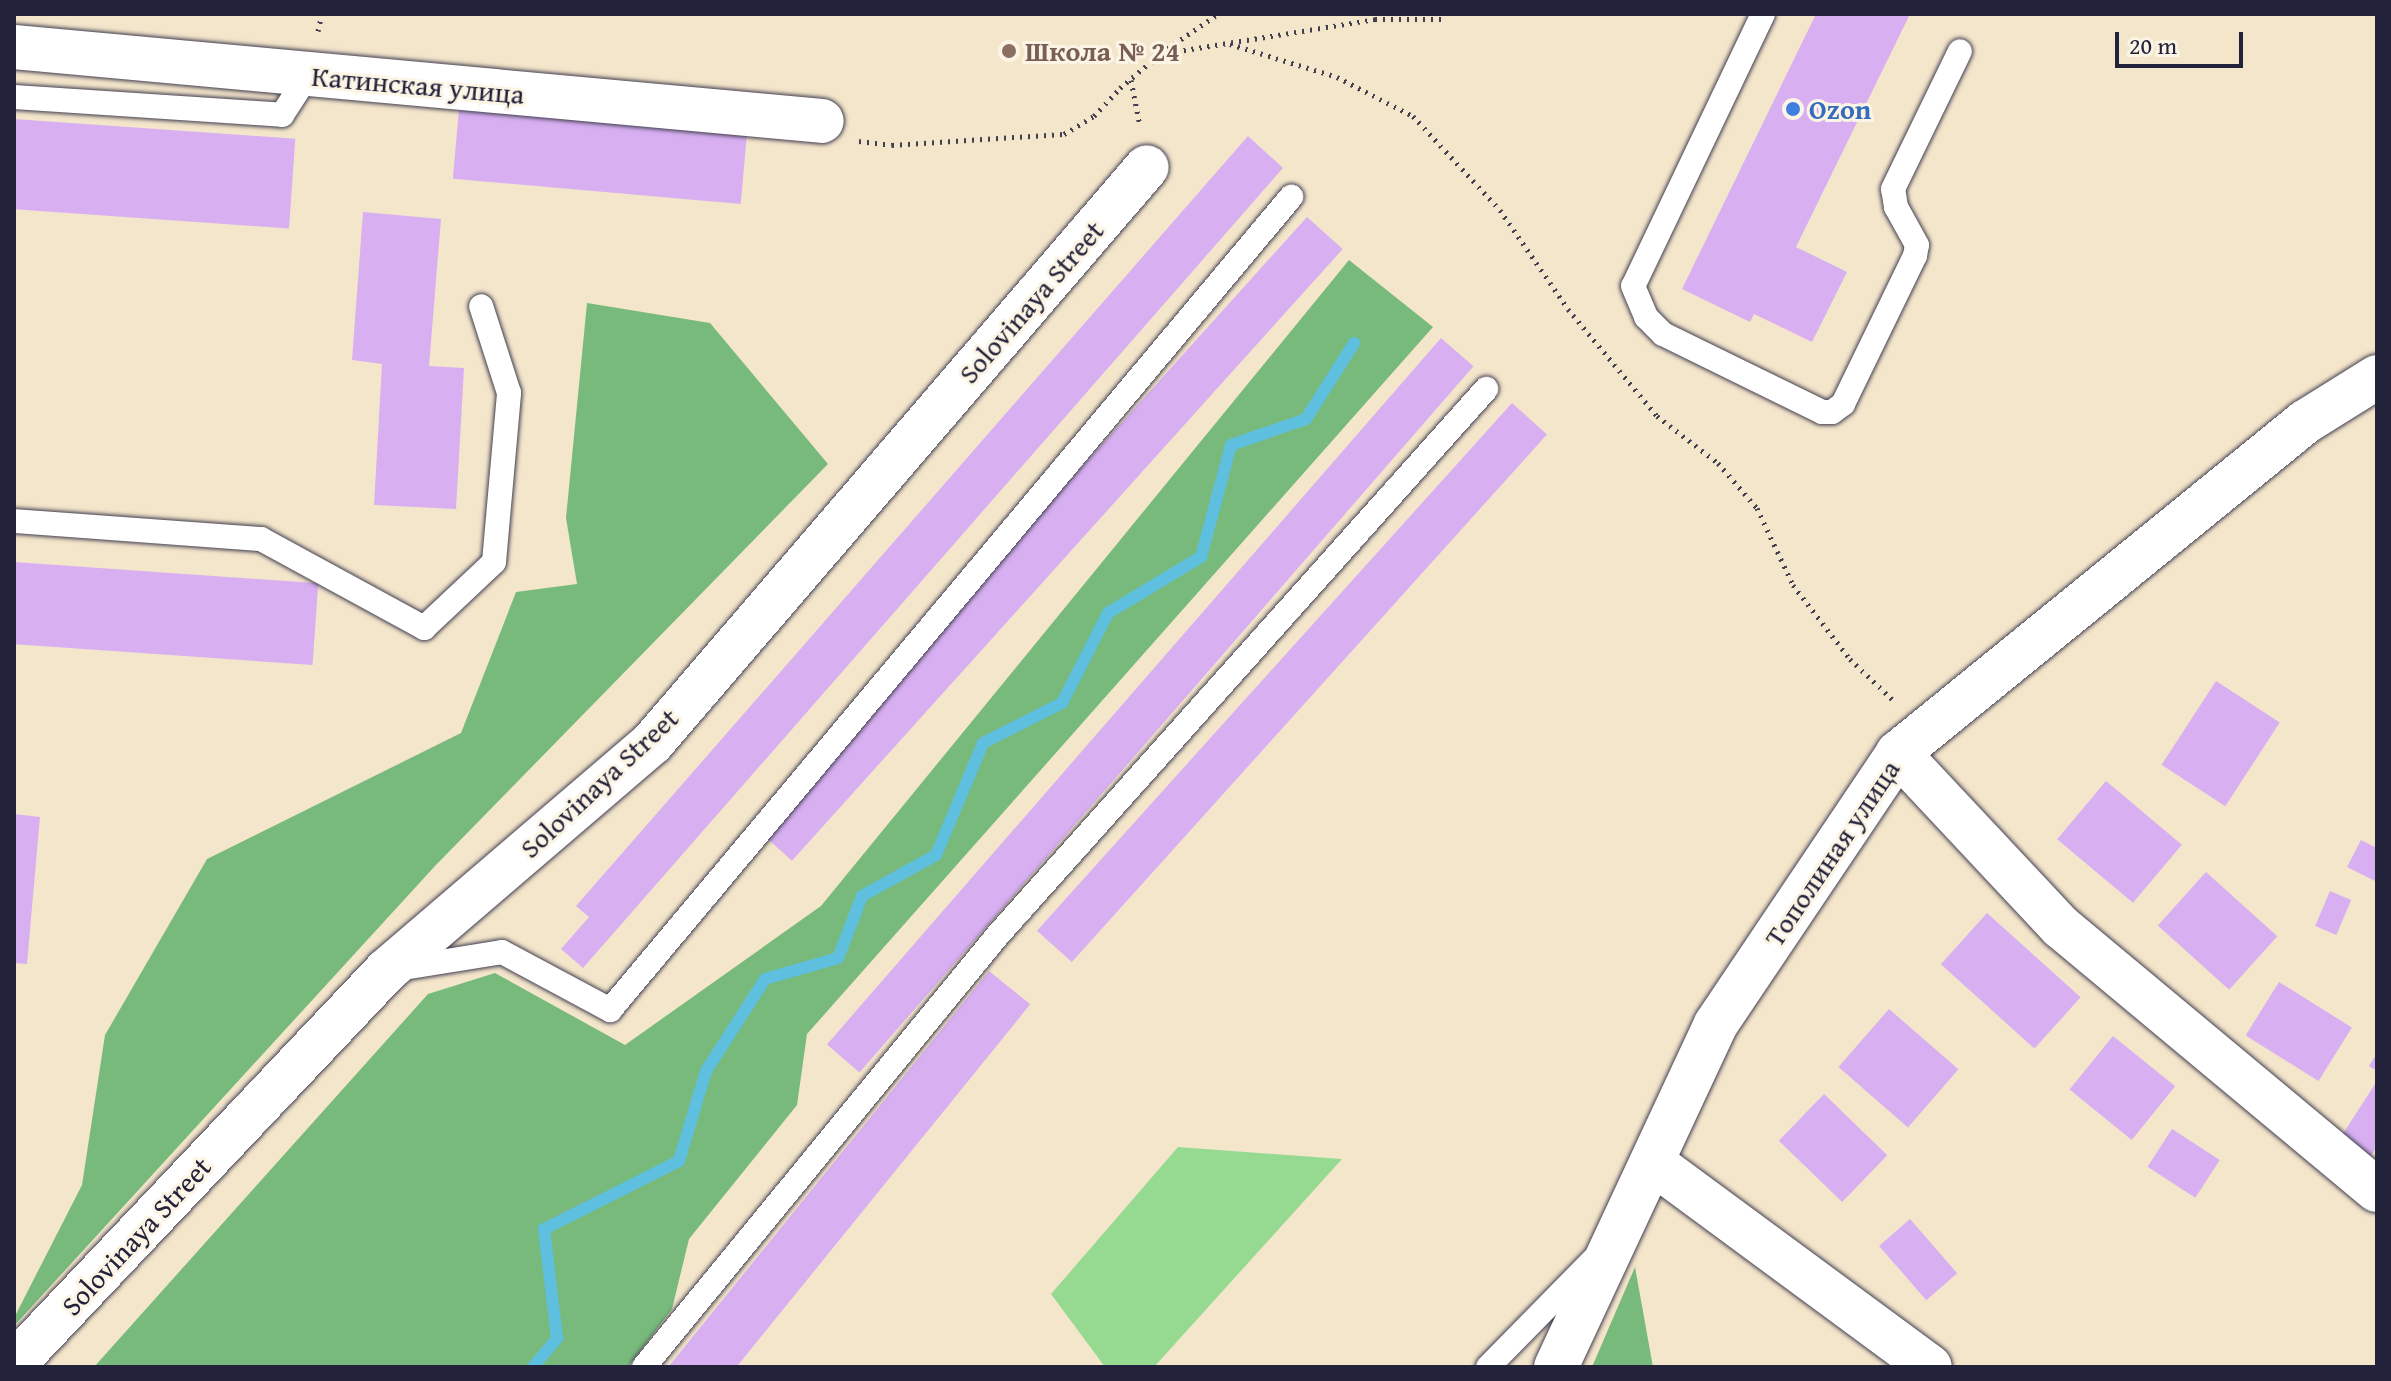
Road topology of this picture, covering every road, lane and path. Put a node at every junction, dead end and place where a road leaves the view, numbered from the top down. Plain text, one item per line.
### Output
1 (1218, 14) edge
2 (1763, 14) edge
3 (1441, 19) dead end
4 (1230, 44) junction
5 (14, 47) edge
6 (1960, 51) dead end
7 (1160, 54) junction
8 (308, 75) junction
9 (14, 97) edge
10 (822, 121) dead end
11 (892, 145) dead end
12 (1147, 167) dead end
13 (1291, 197) dead end
14 (481, 306) dead end
15 (2377, 377) edge
16 (1486, 389) dead end
17 (14, 521) edge
18 (1912, 742) junction
19 (386, 971) junction
20 (1652, 1162) junction
21 (2377, 1190) edge
22 (1617, 1236) junction
23 (14, 1364) edge
24 (644, 1367) edge
25 (1488, 1367) edge
26 (1556, 1367) edge
27 (1930, 1367) edge

1 - 7 path
2 - 6 lane
3 - 4 path
4 - 7 path
4 - 18 path
5 - 8 street, Катинская улица
7 - 11 path
8 - 9 lane
8 - 10 street, Катинская улица
12 - 19 street, Solovinaya Street
13 - 19 lane
14 - 17 lane
15 - 18 street, Тополиная улица
16 - 24 lane
18 - 20 street, Тополиная улица
18 - 21 street
19 - 23 street, Solovinaya Street
20 - 22 street, Тополиная улица
20 - 27 street
22 - 25 lane
22 - 26 street, Тополиная улица

